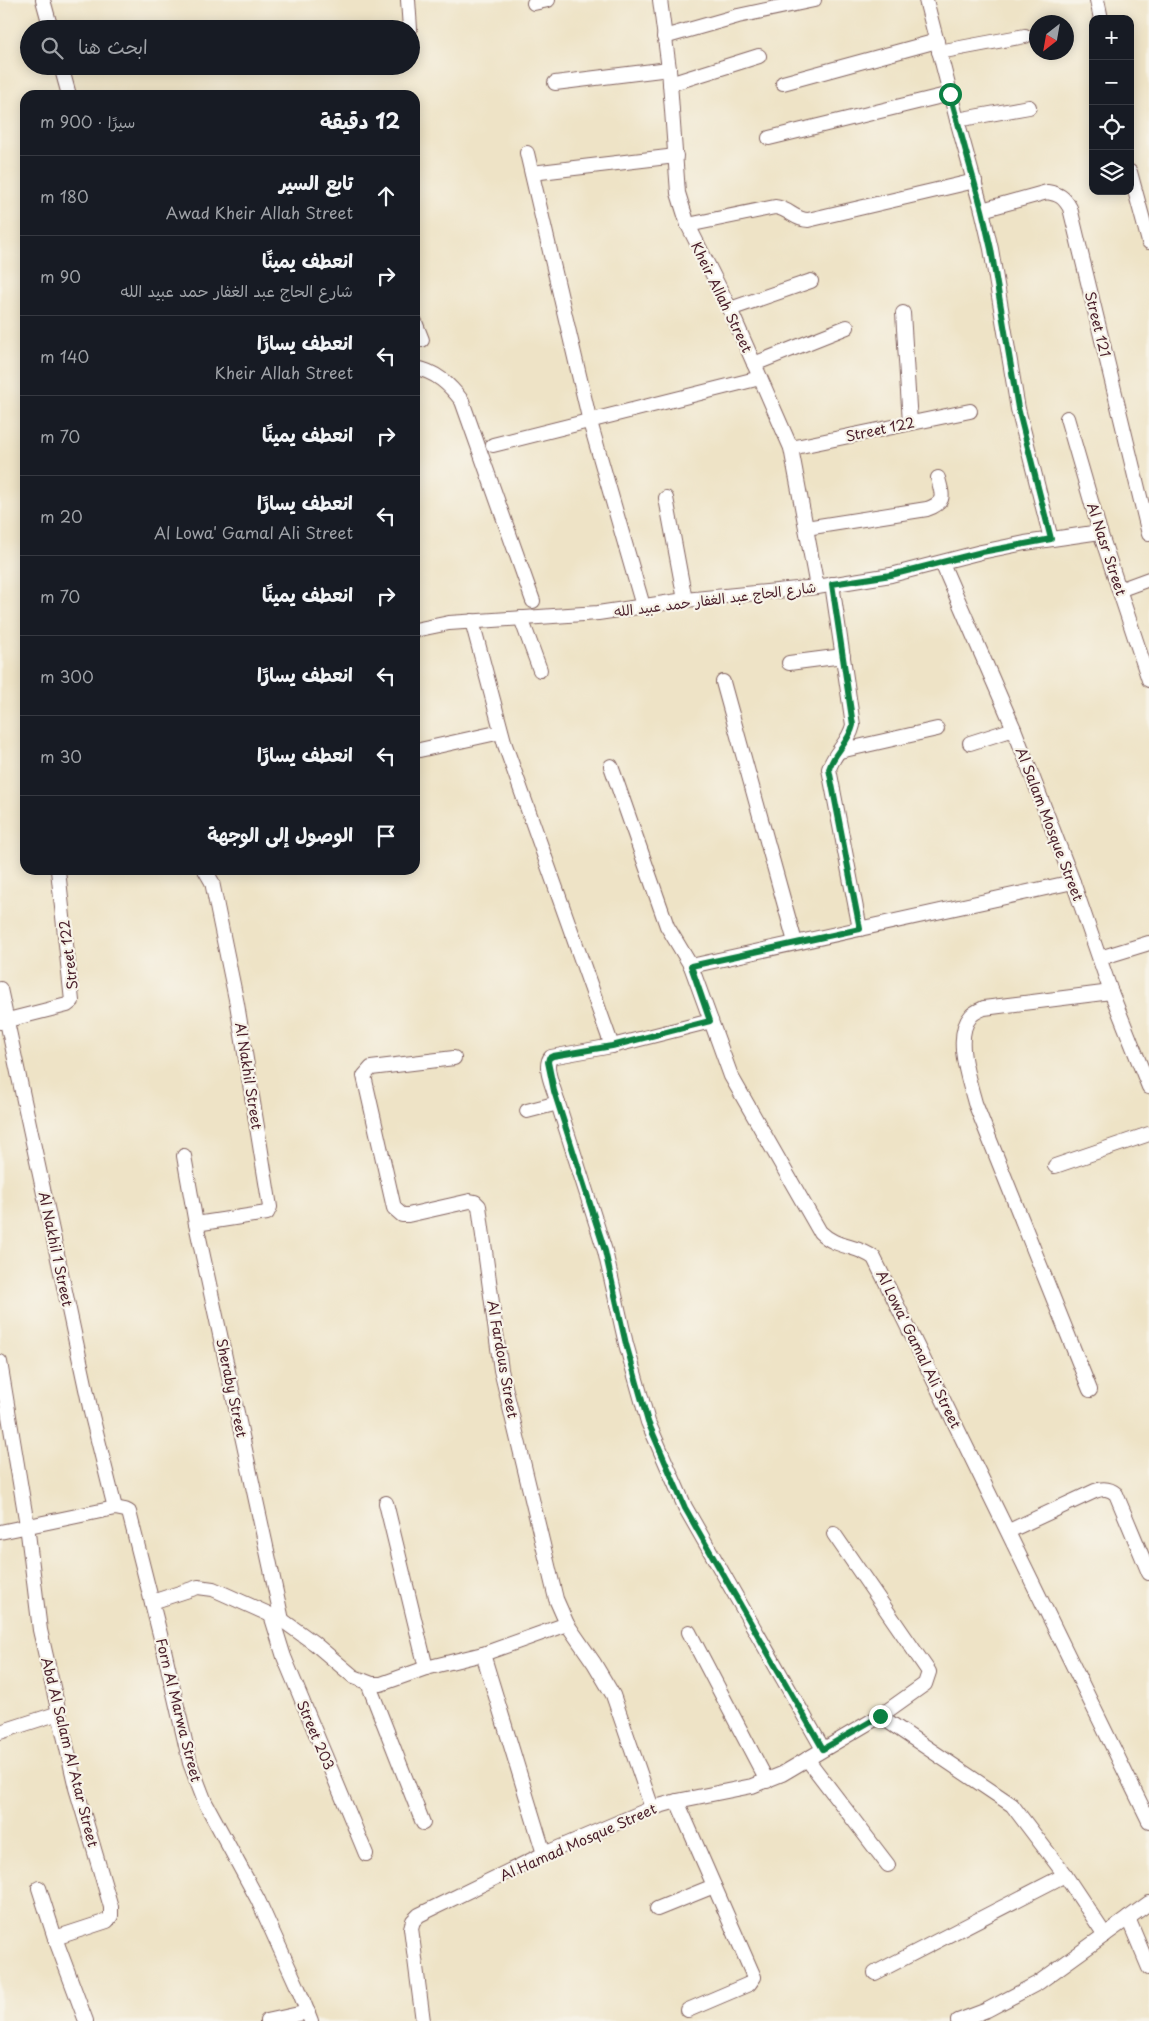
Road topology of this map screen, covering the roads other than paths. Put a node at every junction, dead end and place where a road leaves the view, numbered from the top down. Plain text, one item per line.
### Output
1 (43, 0) edge
2 (408, 0) edge
3 (660, 0) edge
4 (814, 0) edge
5 (926, 0) edge
6 (1097, 0) edge
7 (1100, 15) edge
8 (49, 20) edge
9 (409, 20) edge
10 (1025, 36) dead end
11 (664, 37) junction
12 (938, 47) junction
13 (759, 56) dead end
14 (668, 70) junction
15 (63, 75) edge
16 (555, 83) dead end
17 (670, 84) junction
18 (783, 84) dead end
19 (68, 90) edge
20 (950, 94) junction
21 (1029, 107) dead end
22 (957, 120) junction
23 (769, 138) dead end
24 (527, 153) dead end
25 (676, 156) junction
26 (532, 173) junction
27 (975, 181) junction
28 (1134, 187) edge
29 (982, 210) junction
30 (688, 226) junction
31 (1149, 242) edge
32 (811, 281) dead end
33 (730, 309) junction
34 (903, 313) dead end
35 (847, 327) dead end
36 (420, 335) edge
37 (422, 340) dead end
38 (754, 364) junction
39 (420, 370) edge
40 (760, 378) junction
41 (970, 411) dead end
42 (1067, 418) dead end
43 (590, 422) junction
44 (910, 423) junction
45 (493, 445) dead end
46 (791, 448) junction
47 (938, 478) dead end
48 (666, 498) dead end
49 (806, 528) junction
50 (1100, 532) junction
51 (1149, 534) edge
52 (1051, 539) junction
53 (942, 563) junction
54 (1149, 579) edge
55 (832, 584) junction
56 (817, 586) junction
57 (1119, 590) junction
58 (685, 600) junction
59 (533, 601) dead end
60 (643, 606) junction
61 (521, 618) junction
62 (472, 621) junction
63 (420, 629) edge
64 (843, 656) junction
65 (789, 663) dead end
66 (540, 670) dead end
67 (1149, 680) edge
68 (722, 682) dead end
69 (937, 729) dead end
70 (1014, 729) junction
71 (501, 732) junction
72 (970, 743) dead end
73 (420, 749) edge
74 (840, 751) junction
75 (610, 766) dead end
76 (59, 875) edge
77 (208, 875) edge
78 (1073, 882) junction
79 (860, 929) junction
80 (795, 942) junction
81 (1149, 943) edge
82 (1100, 958) junction
83 (691, 966) junction
84 (0, 989) edge
85 (1112, 992) junction
86 (710, 1021) junction
87 (3, 1022) edge
88 (612, 1046) junction
89 (454, 1058) dead end
90 (1149, 1087) edge
91 (558, 1103) junction
92 (527, 1111) dead end
93 (1149, 1134) edge
94 (184, 1156) dead end
95 (1055, 1166) dead end
96 (196, 1224) junction
97 (0, 1362) edge
98 (1090, 1390) dead end
99 (386, 1503) dead end
100 (115, 1508) junction
101 (27, 1525) junction
102 (1009, 1531) junction
103 (0, 1532) edge
104 (834, 1534) dead end
105 (1149, 1573) edge
106 (152, 1602) junction
107 (276, 1617) junction
108 (568, 1624) junction
109 (689, 1632) dead end
110 (483, 1654) junction
111 (426, 1668) junction
112 (368, 1683) junction
113 (59, 1713) junction
114 (880, 1716) junction
115 (0, 1732) edge
116 (823, 1749) junction
117 (807, 1759) junction
118 (767, 1781) junction
119 (677, 1801) junction
120 (652, 1808) junction
121 (1149, 1821) edge
122 (423, 1823) dead end
123 (366, 1854) dead end
124 (544, 1854) junction
125 (888, 1865) dead end
126 (1065, 1875) junction
127 (714, 1886) junction
128 (39, 1888) dead end
129 (1149, 1903) edge
130 (657, 1909) dead end
131 (1128, 1918) junction
132 (1105, 1935) junction
133 (55, 1938) junction
134 (1149, 1968) edge
135 (875, 1972) dead end
136 (688, 2010) dead end
137 (989, 2015) edge
138 (310, 2016) edge
139 (86, 2021) edge
140 (267, 2021) edge
141 (423, 2021) edge
142 (958, 2021) edge

1 - 8 street
2 - 9 street
3 - 11 street, Kheir Allah Street
4 - 11 street
5 - 12 street
6 - 7 street
10 - 12 street
11 - 14 street, Kheir Allah Street
12 - 18 street
12 - 20 street
13 - 17 street
14 - 16 street
14 - 17 street, Kheir Allah Street
15 - 19 street
17 - 25 street, Kheir Allah Street
20 - 22 street
20 - 23 street
21 - 22 street
22 - 27 street
24 - 26 street
25 - 26 street
25 - 30 street, Kheir Allah Street
26 - 43 street
27 - 29 street
27 - 30 street
28 - 31 street
29 - 51 street, Street 121
29 - 52 street
30 - 33 street, Kheir Allah Street
32 - 33 street
33 - 38 street, Kheir Allah Street
34 - 44 street
35 - 38 street
36 - 37 street
38 - 40 street, Kheir Allah Street
39 - 59 street
40 - 43 street
40 - 46 street, Kheir Allah Street
41 - 44 street, Street 122
42 - 50 street, Al Nasr Street
43 - 45 street
43 - 60 street
44 - 46 street, Street 122
46 - 49 street, Kheir Allah Street
47 - 49 street
48 - 58 street
49 - 56 street, Kheir Allah Street
50 - 52 street, شارع الحاج عبد الغفار حمد عبيد الله
50 - 57 street, Al Nasr Street
52 - 53 street, شارع الحاج عبد الغفار حمد عبيد الله
53 - 55 street, شارع الحاج عبد الغفار حمد عبيد الله
53 - 70 street, Al Salam Mosque Street
54 - 57 street
55 - 56 street, شارع الحاج عبد الغفار حمد عبيد الله
55 - 64 street
56 - 58 street, شارع الحاج عبد الغفار حمد عبيد الله
57 - 67 street, Al Nasr Street
58 - 60 street, شارع الحاج عبد الغفار حمد عبيد الله
60 - 61 street, شارع الحاج عبد الغفار حمد عبيد الله
61 - 62 street, شارع الحاج عبد الغفار حمد عبيد الله
61 - 66 street
62 - 63 street, شارع الحاج عبد الغفار حمد عبيد الله
62 - 71 street
64 - 65 street
64 - 74 street
68 - 80 street
69 - 74 street
70 - 72 street
70 - 78 street, Al Salam Mosque Street
71 - 73 street
71 - 88 street
74 - 79 street
75 - 83 street, Al Lowa' Gamal Ali Street
76 - 87 street, Street 122
77 - 96 street, Al Nakhil Street
78 - 79 street
78 - 82 street, Al Salam Mosque Street
79 - 80 street
80 - 83 street
81 - 82 street
82 - 85 street, Al Salam Mosque Street
83 - 86 street, Al Lowa' Gamal Ali Street
84 - 87 street, Al Nakhil 1 Street
85 - 90 street, Al Salam Mosque Street
85 - 98 street
86 - 88 street
86 - 102 street, Al Lowa' Gamal Ali Street
87 - 100 street, Al Nakhil 1 Street
88 - 91 street
89 - 108 street, Al Fardous Street
91 - 92 street
91 - 116 street
93 - 95 street
94 - 96 street, Sheraby Street
96 - 107 street, Sheraby Street
97 - 101 street
99 - 111 street
100 - 101 street
100 - 106 street, Forn Al Marwa Street
101 - 103 street
101 - 113 street, Abd Al Salam Al Atar Street
102 - 105 street
102 - 121 street, Al Lowa' Gamal Ali Street
104 - 114 street, Al Hamad Mosque Street
106 - 107 street
106 - 138 street, Forn Al Marwa Street
107 - 112 street
107 - 123 street, Street 203
108 - 110 street
108 - 120 street, Al Fardous Street
109 - 118 street
110 - 111 street
110 - 124 street
111 - 112 street
112 - 122 street
113 - 115 street
113 - 133 street, Abd Al Salam Al Atar Street
114 - 116 street, Al Hamad Mosque Street
114 - 126 street
116 - 117 street, Al Hamad Mosque Street
117 - 118 street, Al Hamad Mosque Street
117 - 125 street
118 - 119 street, Al Hamad Mosque Street
119 - 120 street, Al Hamad Mosque Street
119 - 127 street
120 - 124 street, Al Hamad Mosque Street
124 - 141 street, Al Hamad Mosque Street
126 - 132 street
126 - 135 street
127 - 130 street
127 - 136 street
128 - 133 street
129 - 131 street
131 - 132 street
131 - 134 street
132 - 137 street
133 - 139 street
137 - 142 street
138 - 140 street

